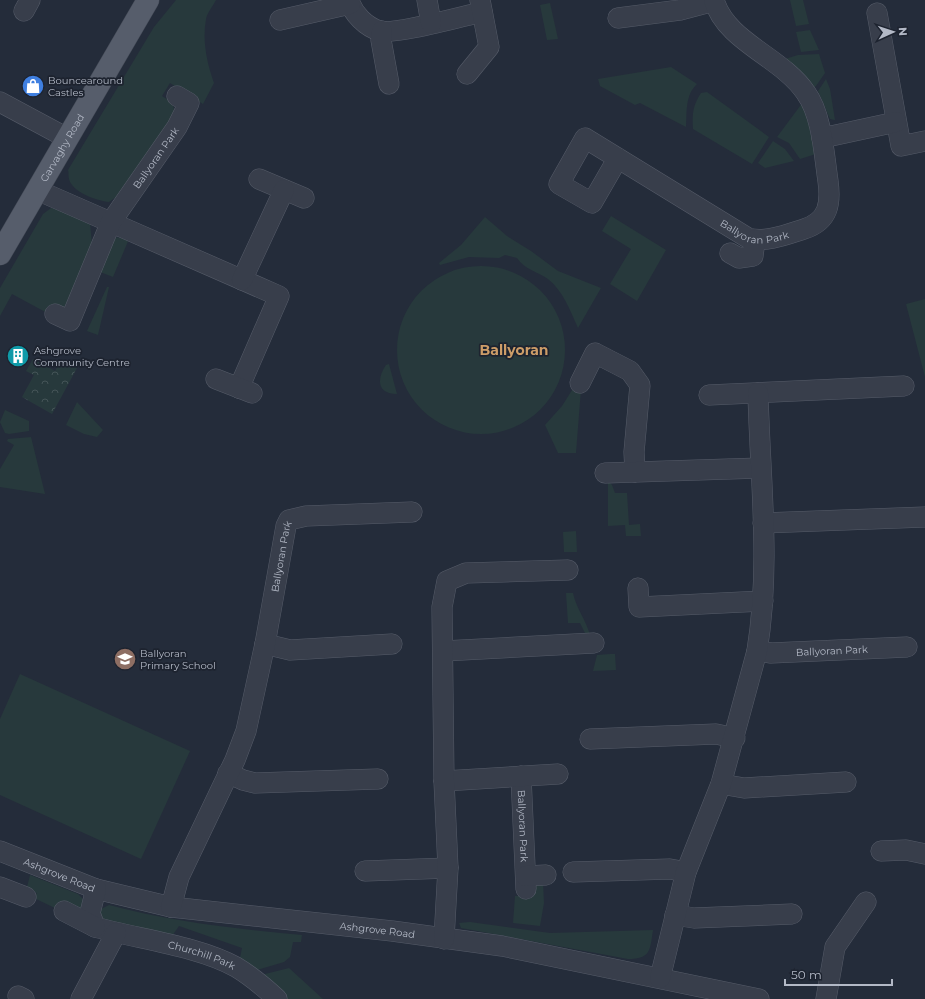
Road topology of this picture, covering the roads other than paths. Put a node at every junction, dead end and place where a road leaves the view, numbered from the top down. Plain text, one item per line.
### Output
1 (148, 0) edge
2 (427, 0) edge
3 (714, 0) edge
4 (349, 2) edge
5 (481, 6) edge
6 (877, 13) dead end
7 (618, 18) dead end
8 (280, 20) dead end
9 (431, 23) junction
10 (382, 32) junction
11 (467, 74) dead end
12 (389, 84) dead end
13 (177, 96) dead end
14 (0, 102) edge
15 (896, 122) junction
16 (68, 138) junction
17 (822, 138) junction
18 (925, 141) edge
19 (618, 158) dead end
20 (259, 179) dead end
21 (37, 190) junction
22 (284, 190) junction
23 (304, 198) dead end
24 (111, 222) junction
25 (755, 240) junction
26 (1, 251) edge
27 (730, 253) dead end
28 (242, 280) junction
29 (55, 314) dead end
30 (216, 379) dead end
31 (580, 382) dead end
32 (904, 386) dead end
33 (758, 393) junction
34 (709, 396) dead end
35 (760, 468) junction
36 (635, 472) junction
37 (605, 474) dead end
38 (412, 512) dead end
39 (925, 517) edge
40 (763, 523) junction
41 (568, 570) dead end
42 (638, 588) dead end
43 (763, 601) junction
44 (594, 643) dead end
45 (265, 644) junction
46 (392, 644) dead end
47 (907, 647) dead end
48 (443, 651) junction
49 (757, 651) junction
50 (735, 738) junction
51 (590, 739) dead end
52 (228, 773) junction
53 (558, 774) dead end
54 (521, 776) junction
55 (378, 779) dead end
56 (444, 781) junction
57 (846, 782) dead end
58 (721, 784) junction
59 (891, 845) dead end
60 (0, 852) edge
61 (925, 854) edge
62 (448, 868) junction
63 (365, 871) dead end
64 (573, 872) dead end
65 (686, 872) junction
66 (546, 875) dead end
67 (0, 887) edge
68 (96, 889) junction
69 (26, 898) dead end
70 (866, 902) dead end
71 (171, 907) junction
72 (64, 911) dead end
73 (675, 914) junction
74 (792, 914) dead end
75 (95, 927) junction
76 (116, 933) junction
77 (444, 939) junction
78 (660, 978) junction
79 (82, 999) edge
80 (277, 999) edge
81 (759, 999) edge
82 (826, 999) edge

1 - 16 main road, Garvaghy Road
2 - 9 street
3 - 7 street, Ballyoran Park
3 - 17 street, Ballyoran Park
4 - 8 street
4 - 10 street
5 - 9 street
5 - 11 street
6 - 15 street
9 - 10 street
10 - 12 street
13 - 24 street, Ballyoran Park
14 - 16 street
15 - 17 street
15 - 18 street
16 - 21 main road, Garvaghy Road
17 - 25 street, Ballyoran Park
19 - 25 street, Ballyoran Park
20 - 22 street
21 - 24 street
21 - 26 main road, Garvaghy Road
22 - 23 street
22 - 28 street
24 - 28 street
24 - 29 street, Ballyoran Park
25 - 27 street
28 - 30 street
31 - 36 street
32 - 33 street
33 - 34 street
33 - 35 street
35 - 36 street
35 - 40 street
36 - 37 street
38 - 45 street, Ballyoran Park
39 - 40 street
40 - 43 street
41 - 48 street
42 - 43 street
43 - 49 street
44 - 48 street
45 - 46 street
45 - 52 street, Ballyoran Park
47 - 49 street, Ballyoran Park
48 - 56 street
49 - 50 street
50 - 51 street
50 - 58 street
52 - 55 street
52 - 71 street, Ballyoran Park
53 - 54 street, Ballyoran Park
54 - 56 street, Ballyoran Park
54 - 66 street, Ballyoran Park
56 - 62 street
57 - 58 street
58 - 65 street
59 - 61 street
60 - 68 street, Ashgrove Road
62 - 63 street
62 - 77 street
64 - 65 street
65 - 73 street
67 - 69 street
68 - 71 street, Ashgrove Road
68 - 75 street
70 - 82 street
71 - 77 street, Ashgrove Road
72 - 75 street, Churchill Park
73 - 74 street
73 - 78 street
75 - 76 street, Churchill Park
76 - 79 street
76 - 80 street, Churchill Park
77 - 78 street, Ashgrove Road
78 - 81 street, Ashgrove Road

